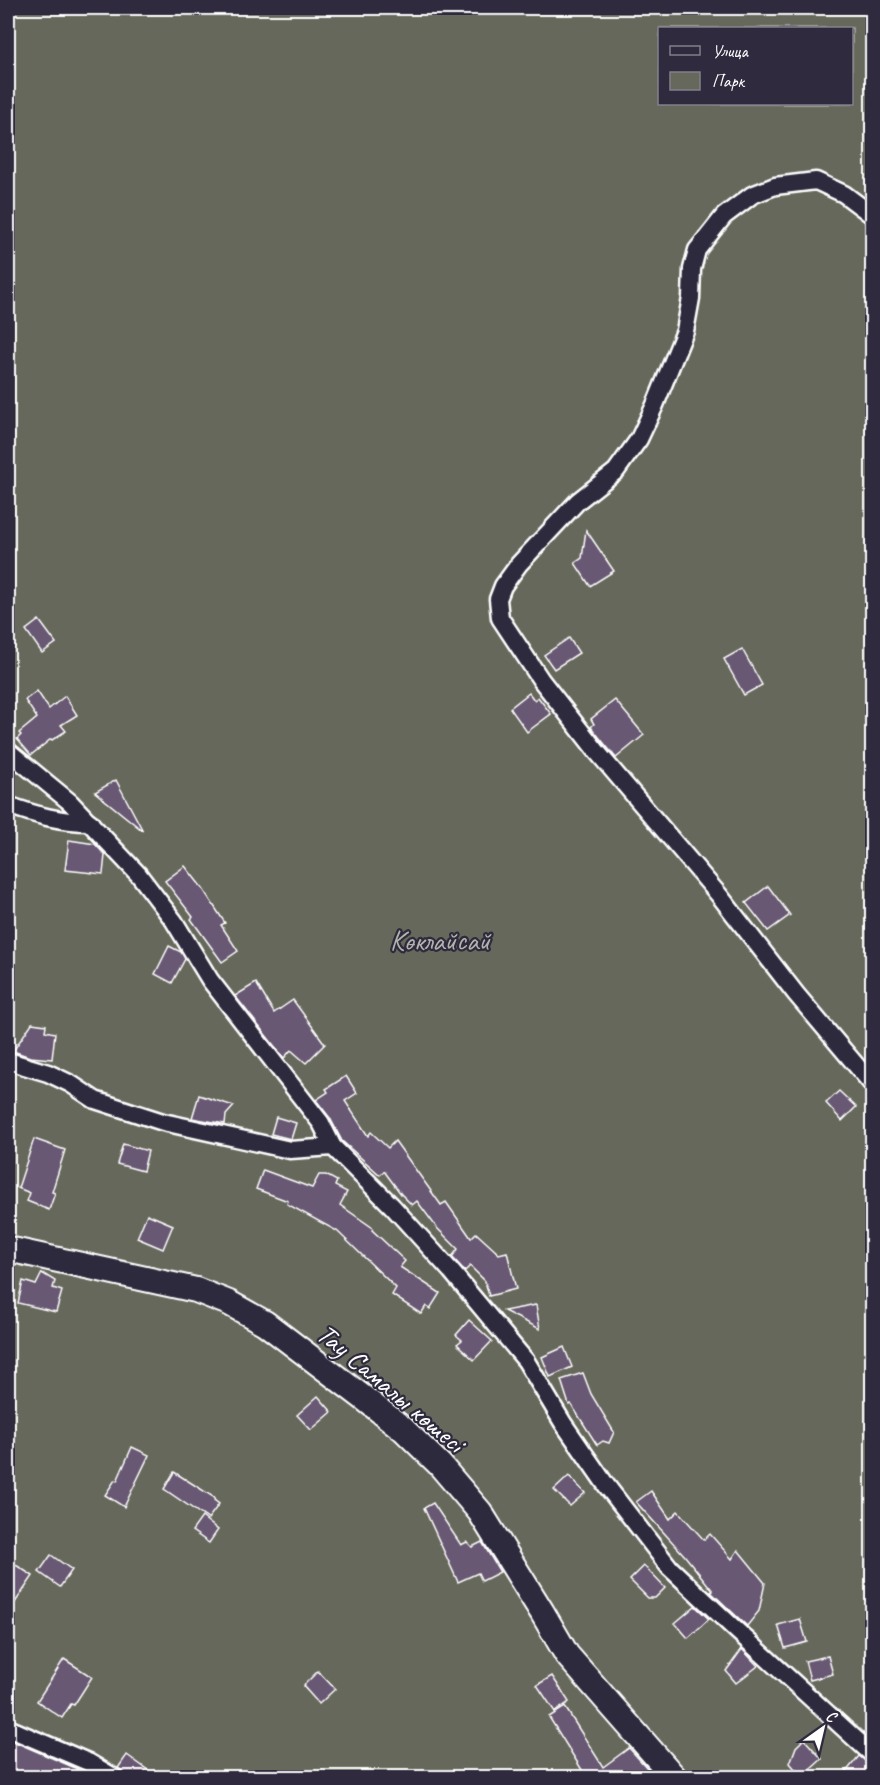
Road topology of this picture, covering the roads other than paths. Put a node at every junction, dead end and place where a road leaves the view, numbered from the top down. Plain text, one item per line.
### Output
1 (873, 215) edge
2 (8, 752) edge
3 (8, 805) edge
4 (90, 822) junction
5 (8, 1061) edge
6 (873, 1084) edge
7 (333, 1147) junction
8 (8, 1249) edge
9 (8, 1728) edge
10 (873, 1754) edge
11 (116, 1778) edge
12 (675, 1778) edge

1 - 6 street
2 - 4 street
3 - 4 street
4 - 7 street
5 - 7 street
7 - 10 street
8 - 12 street, Тау Самалы көшесі
9 - 11 street

